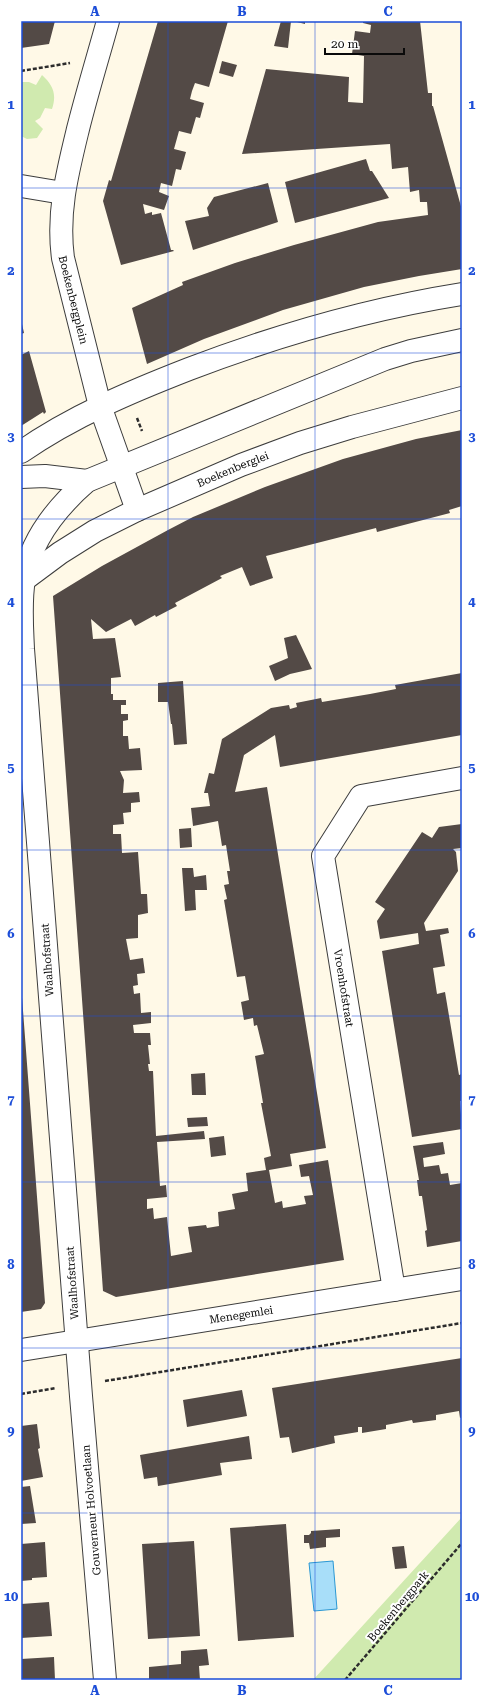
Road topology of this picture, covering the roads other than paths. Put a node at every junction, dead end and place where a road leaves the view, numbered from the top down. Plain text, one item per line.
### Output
1 (108, 21) edge
2 (21, 186) edge
3 (64, 194) junction
4 (462, 294) edge
5 (462, 340) edge
6 (462, 398) edge
7 (100, 406) junction
8 (21, 452) edge
9 (121, 467) junction
10 (21, 476) edge
11 (86, 481) junction
12 (137, 510) junction
13 (22, 580) edge
14 (462, 778) edge
15 (462, 1279) edge
16 (394, 1290) junction
17 (76, 1340) junction
18 (21, 1350) edge
19 (105, 1680) edge

1 - 3 street, Boekenbergplein
2 - 3 street
3 - 7 street, Boekenbergplein
4 - 7 street
5 - 9 street
6 - 12 street, Boekenberglei
7 - 8 street
7 - 9 street, Boekenbergplein
9 - 11 street
9 - 12 street, Boekenbergplein
10 - 11 street
11 - 13 street, Waalhofstraat
12 - 13 street, Boekenberglei
13 - 17 street, Waalhofstraat
14 - 16 street, Vroenhofstraat
15 - 16 street, Menegemlei
16 - 17 street, Menegemlei
17 - 18 street, Menegemlei
17 - 19 street, Gouverneur Holvoetlaan

